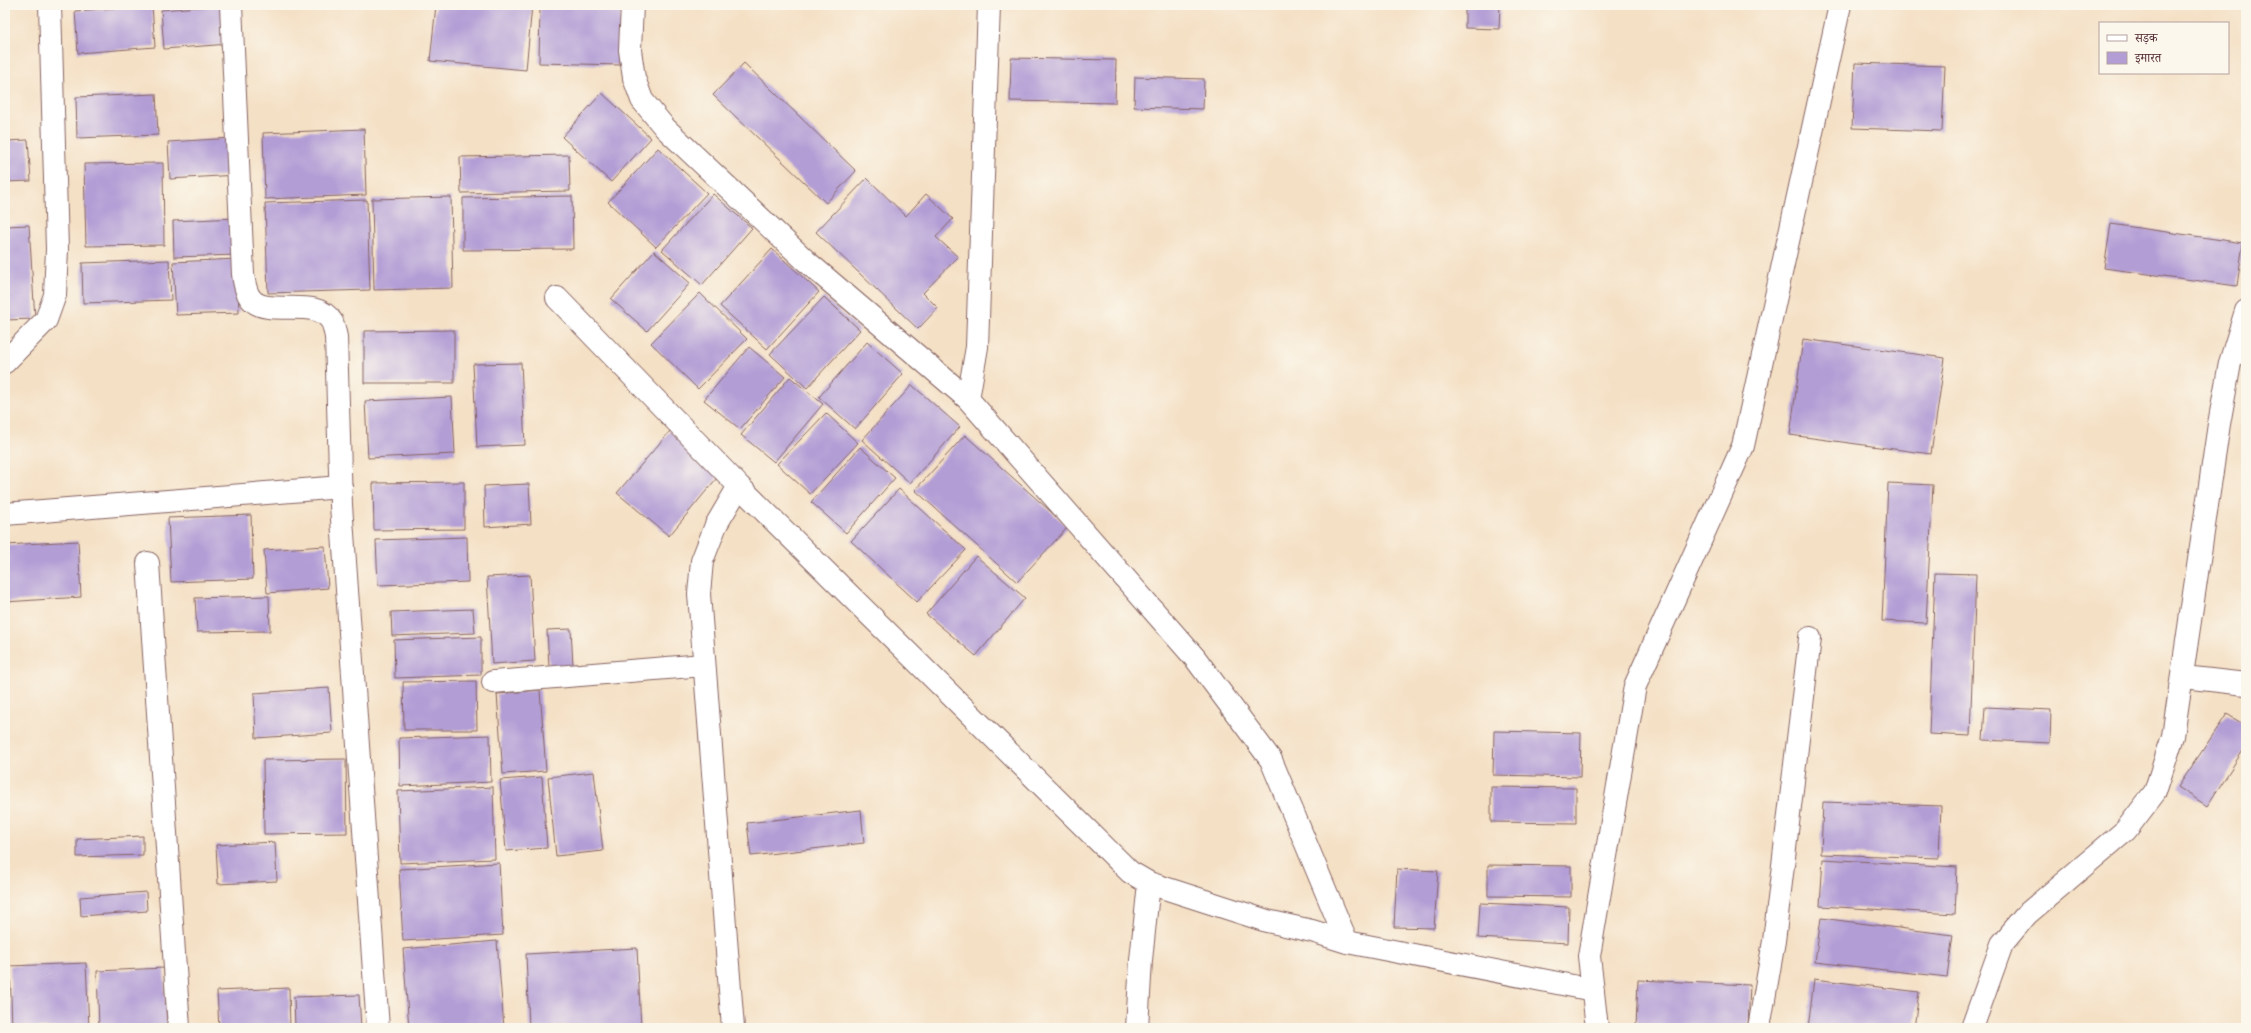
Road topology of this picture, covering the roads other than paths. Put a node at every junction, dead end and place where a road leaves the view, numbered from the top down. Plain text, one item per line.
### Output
1 (50, 5) edge
2 (231, 5) edge
3 (632, 5) edge
4 (989, 5) edge
5 (1840, 5) edge
6 (557, 298) dead end
7 (2246, 310) edge
8 (5, 362) edge
9 (968, 399) junction
10 (740, 486) junction
11 (341, 487) junction
12 (5, 514) edge
13 (148, 563) dead end
14 (1810, 638) dead end
15 (704, 665) junction
16 (2184, 677) junction
17 (493, 682) dead end
18 (2246, 684) edge
19 (1148, 883) junction
20 (1347, 942) junction
21 (1593, 990) junction
22 (179, 1028) edge
23 (378, 1028) edge
24 (733, 1028) edge
25 (1137, 1028) edge
26 (1597, 1028) edge
27 (1759, 1028) edge
28 (1972, 1028) edge

1 - 8 street
2 - 11 street
3 - 9 street
4 - 9 street
5 - 21 street
6 - 10 street
7 - 16 street
9 - 20 street
10 - 15 street
10 - 19 street
11 - 12 street
11 - 23 street
13 - 22 street
14 - 27 street
15 - 17 street
15 - 24 street
16 - 18 street
16 - 28 street
19 - 20 street
19 - 25 street
20 - 21 street
21 - 26 street

